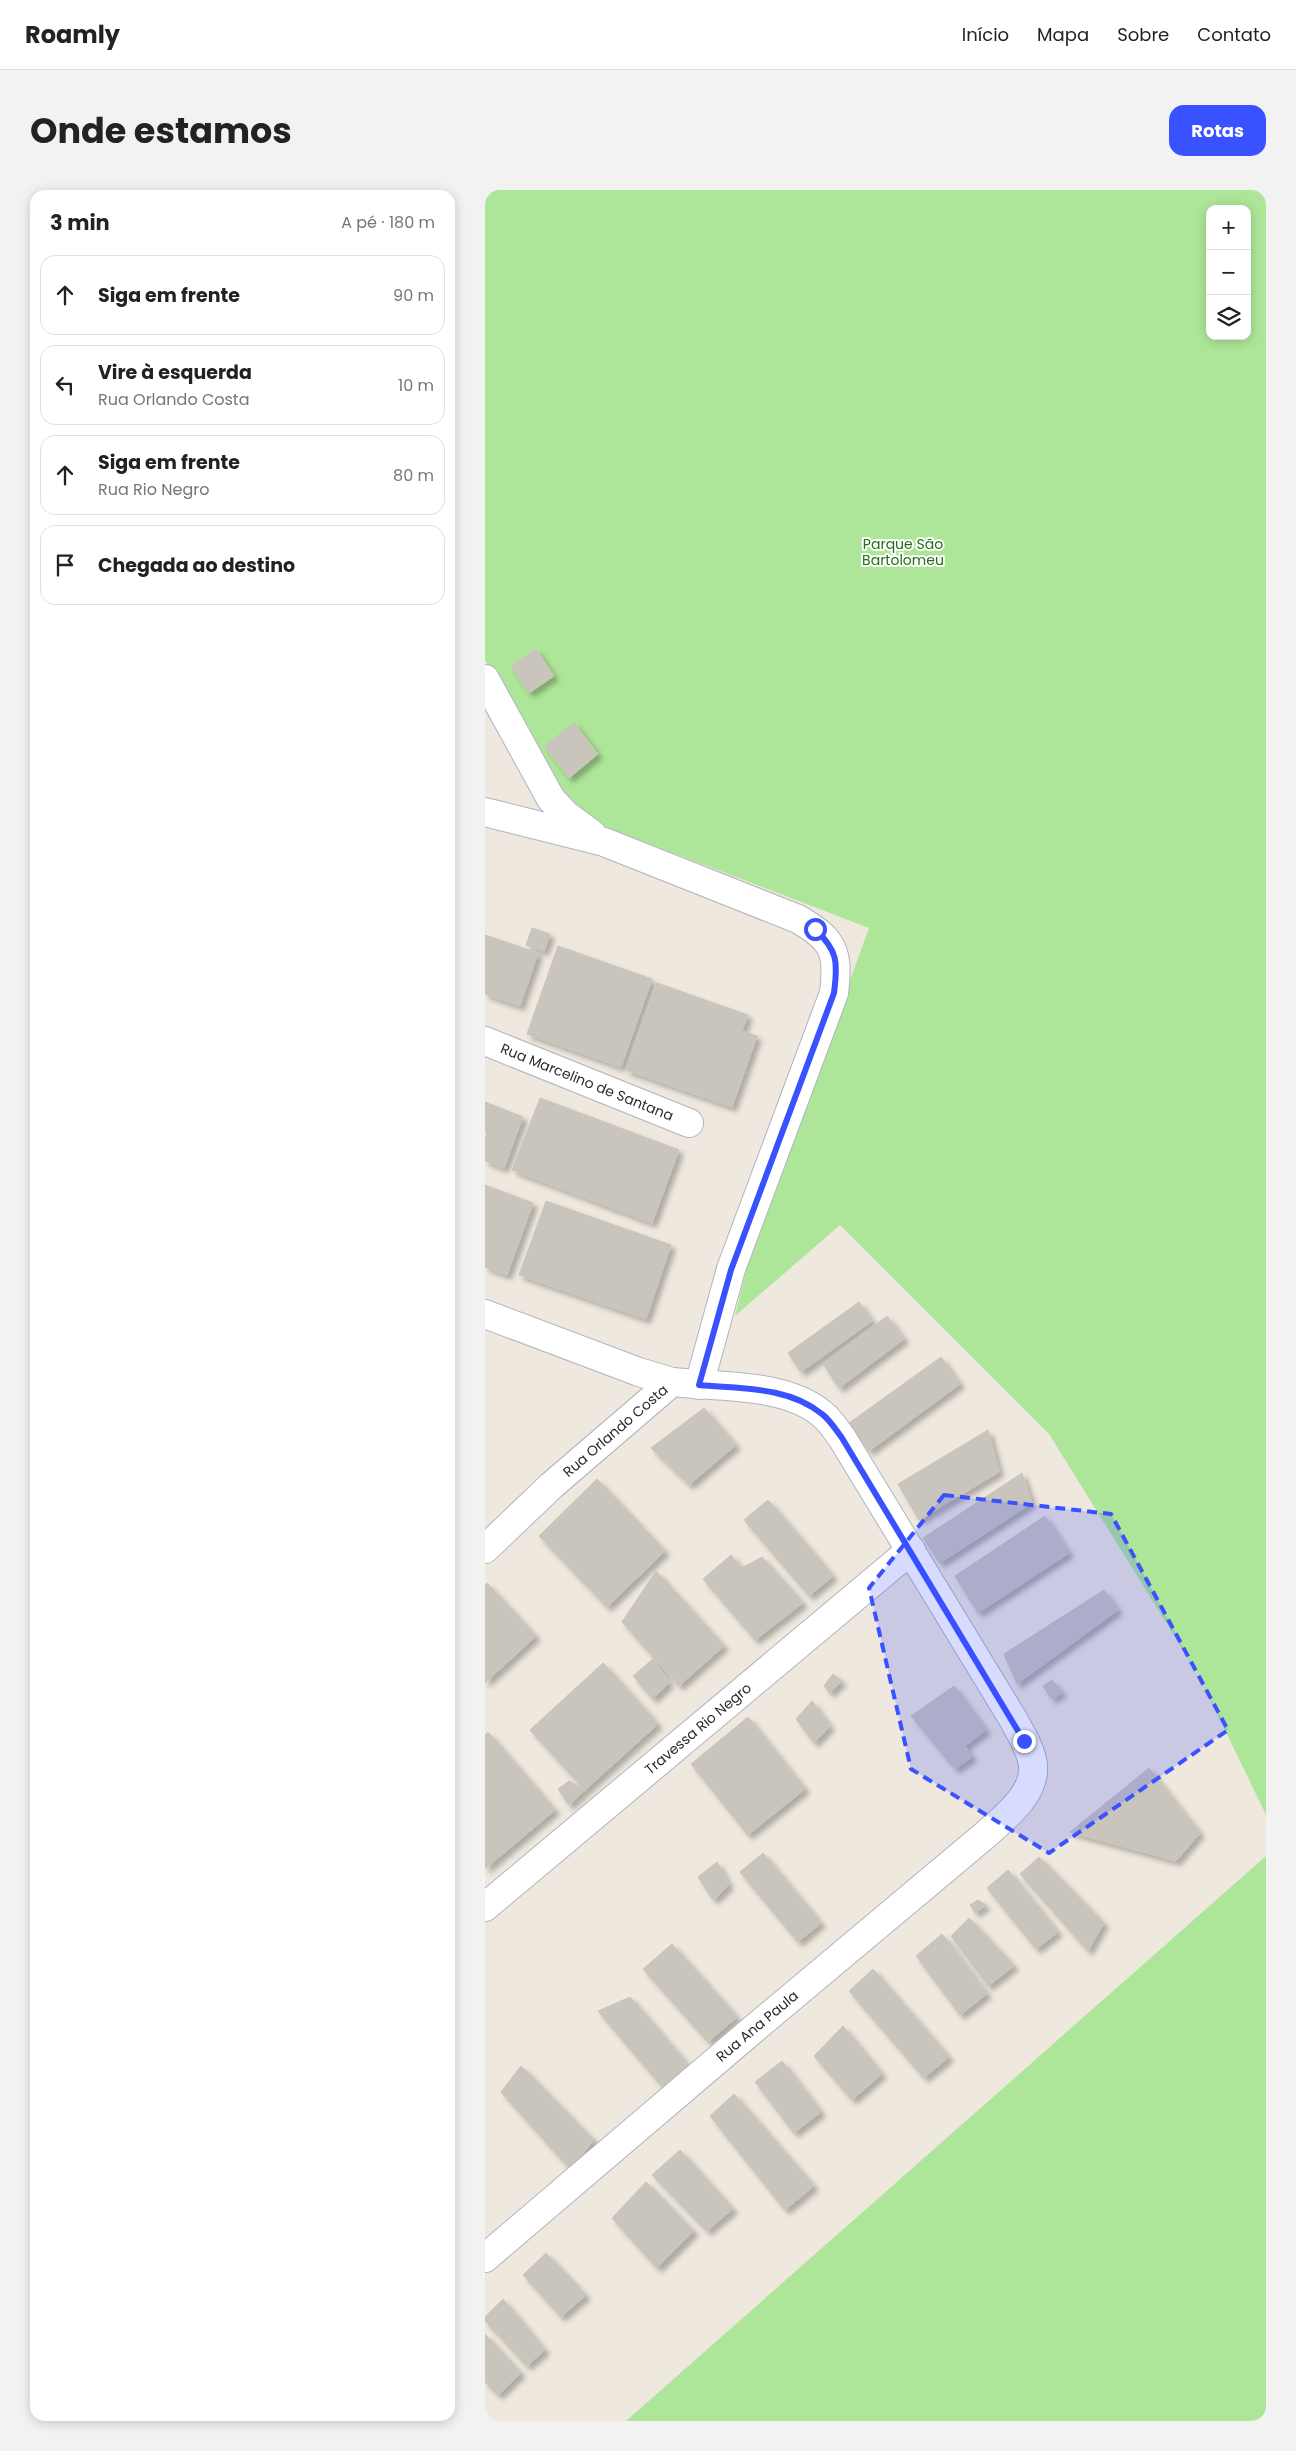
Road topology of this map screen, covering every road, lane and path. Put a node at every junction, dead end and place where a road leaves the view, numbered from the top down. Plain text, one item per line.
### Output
1 (485, 679) edge
2 (485, 812) edge
3 (604, 842) junction
4 (485, 1041) edge
5 (689, 1123) dead end
6 (485, 1314) edge
7 (686, 1384) junction
8 (485, 1549) edge
9 (911, 1550) junction
10 (485, 1907) edge
11 (485, 2258) edge

1 - 3 street
2 - 3 street
3 - 7 street
4 - 5 street, Rua Marcelino de Santana
6 - 7 street
7 - 8 street, Rua Orlando Costa
7 - 9 street
9 - 10 street, Travessa Rio Negro
9 - 11 street, Rua Ana Paula

